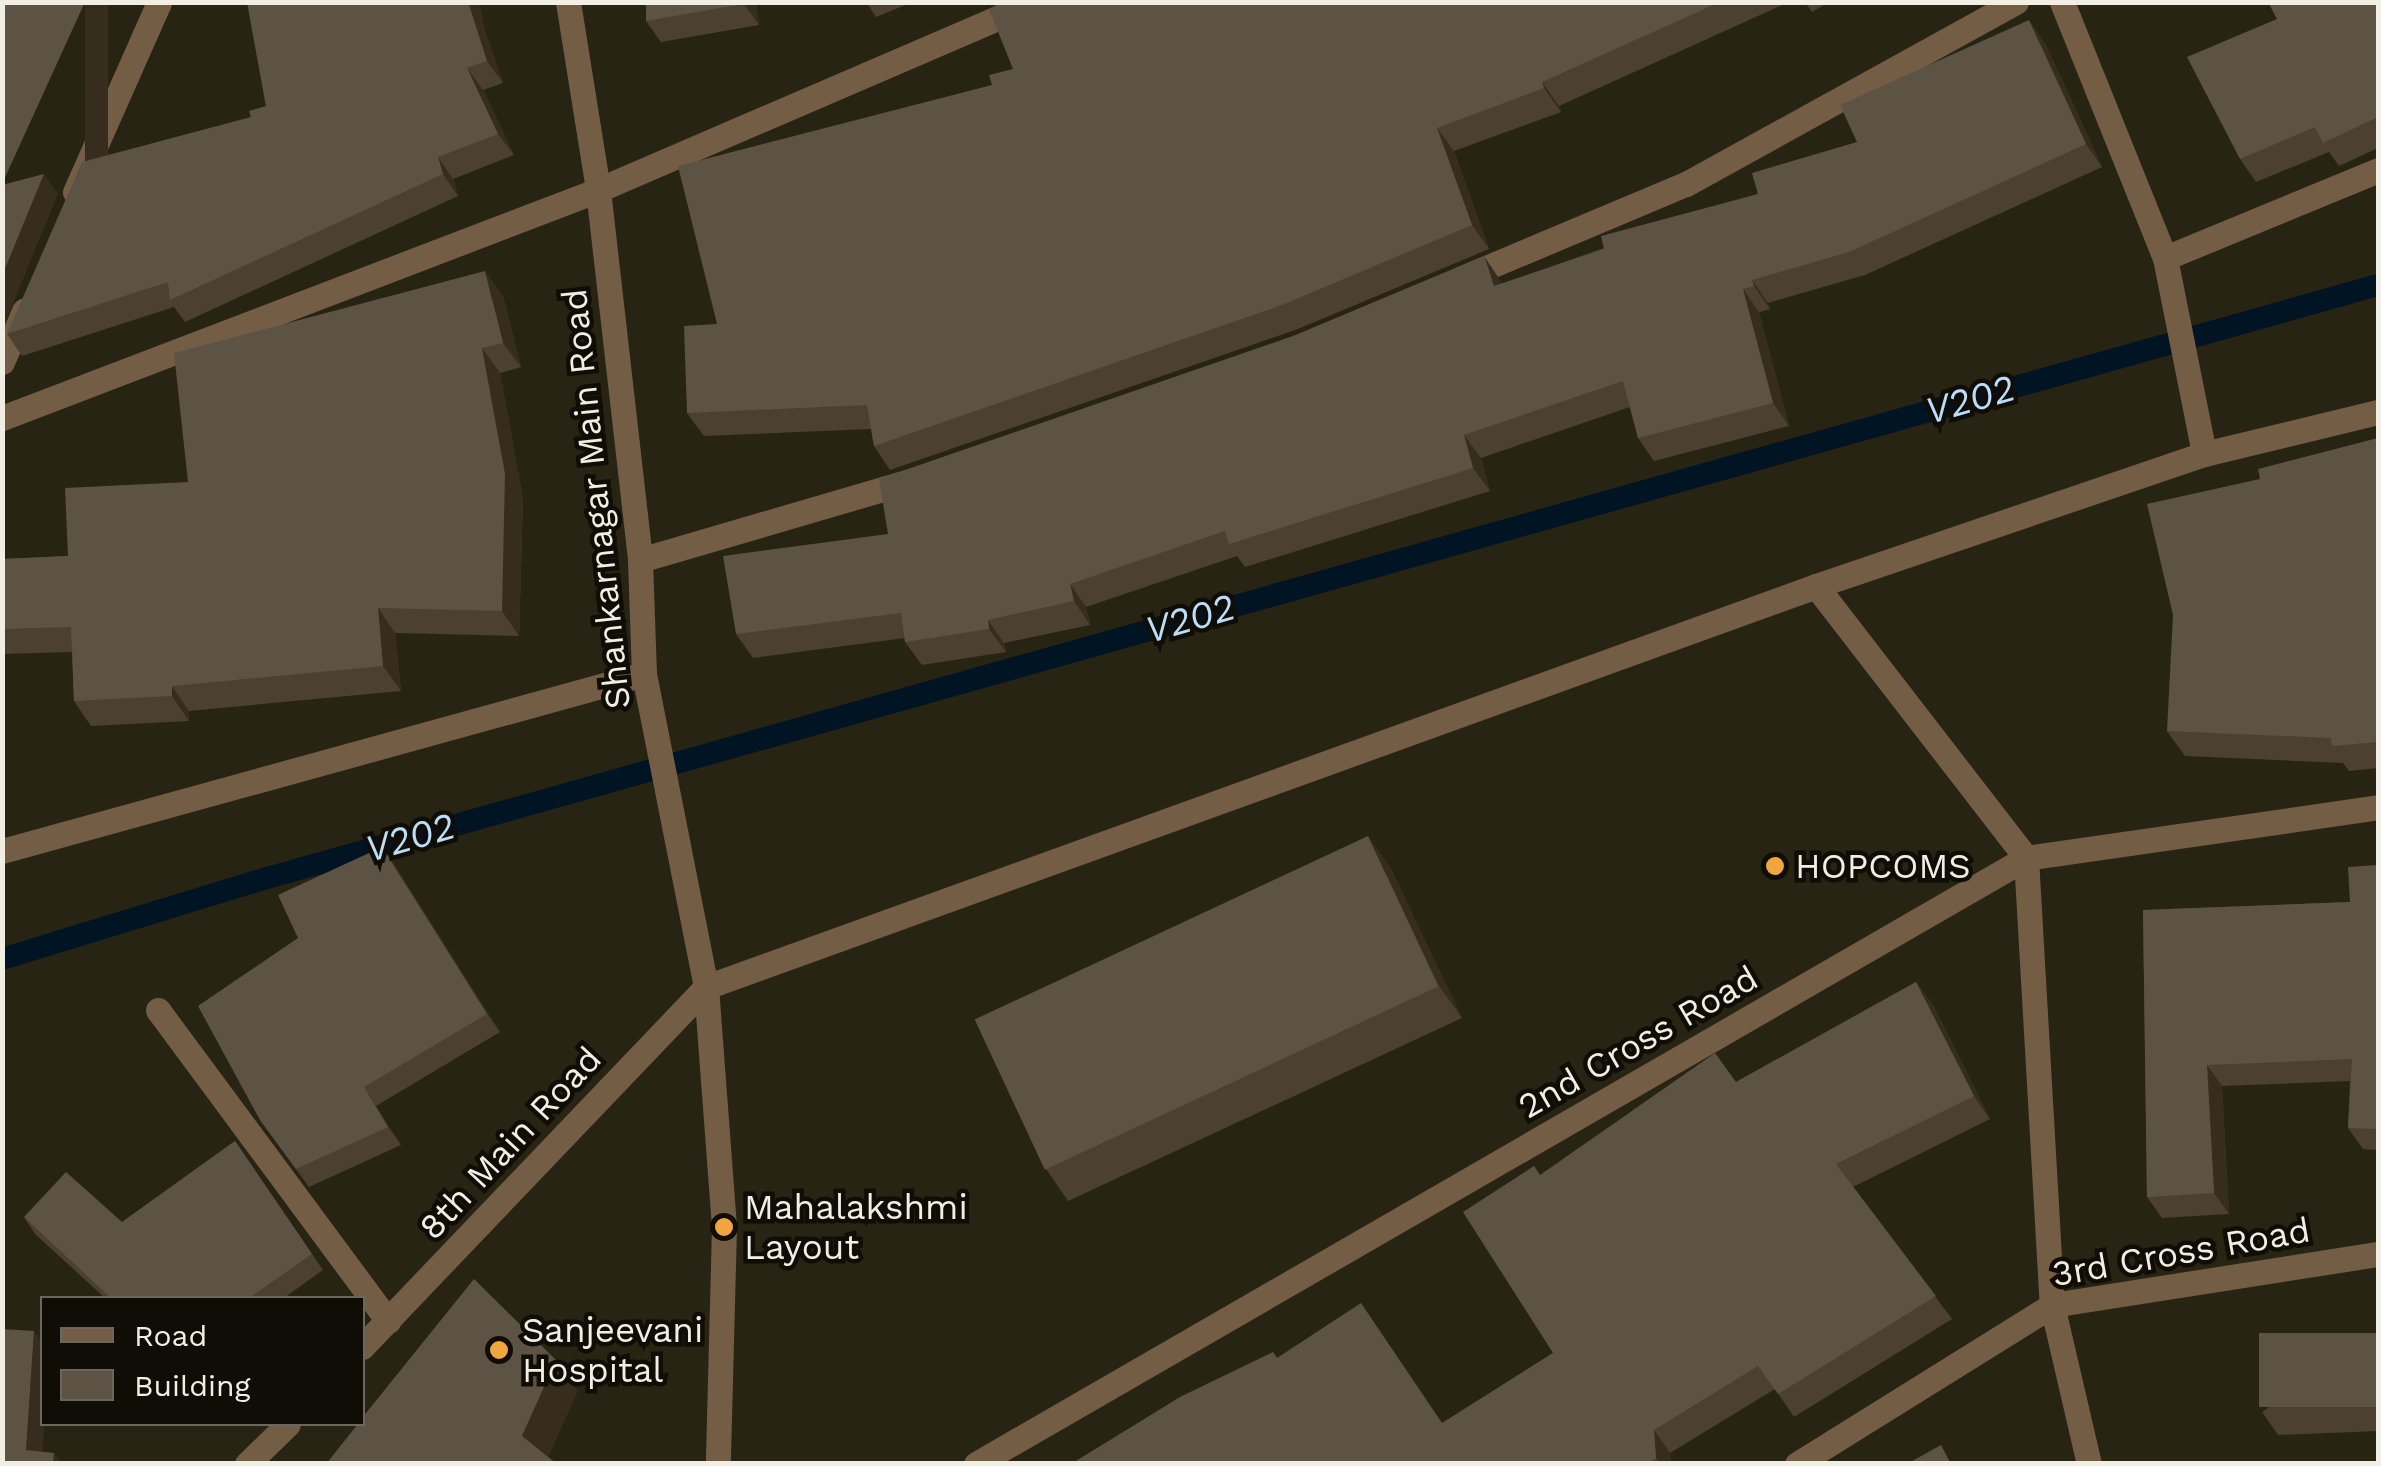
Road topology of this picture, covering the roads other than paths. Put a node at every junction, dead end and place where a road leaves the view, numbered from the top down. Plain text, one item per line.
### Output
1 (159, 2) edge
2 (568, 2) edge
3 (1035, 2) edge
4 (2016, 2) edge
5 (2062, 2) edge
6 (2378, 170) edge
7 (598, 190) junction
8 (61, 224) edge
9 (2164, 258) junction
10 (1431, 291) edge
11 (32, 293) edge
12 (2, 362) edge
13 (2378, 412) edge
14 (2, 418) edge
15 (2204, 454) junction
16 (941, 472) edge
17 (640, 560) junction
18 (1816, 586) junction
19 (644, 674) junction
20 (2378, 807) edge
21 (2, 851) edge
22 (2026, 858) junction
23 (706, 987) junction
24 (158, 1010) dead end
25 (2378, 1254) edge
26 (2052, 1305) junction
27 (388, 1321) junction
28 (365, 1344) edge
29 (286, 1426) edge
30 (248, 1464) edge
31 (718, 1464) edge
32 (976, 1464) edge
33 (1798, 1464) edge
34 (2089, 1464) edge

1 - 8 street
2 - 7 street, Shankarnagar Main Road
3 - 7 street
4 - 10 street
5 - 9 street
6 - 9 street
7 - 14 street
7 - 17 street, Shankarnagar Main Road
9 - 15 street
11 - 12 street
13 - 15 street
15 - 18 street
16 - 17 street
17 - 19 street, Shankarnagar Main Road
18 - 22 street
18 - 23 street
19 - 21 street
19 - 23 street, Shankarnagar Main Road
20 - 22 street, 2nd Cross Road
22 - 26 street
22 - 32 street, 2nd Cross Road
23 - 27 street, 8th Main Road
23 - 31 street, Shankarnagar Main Road
24 - 27 street
25 - 26 street, 3rd Cross Road
26 - 33 street, 3rd Cross Road
26 - 34 street
27 - 28 street, 8th Main Road
29 - 30 street

